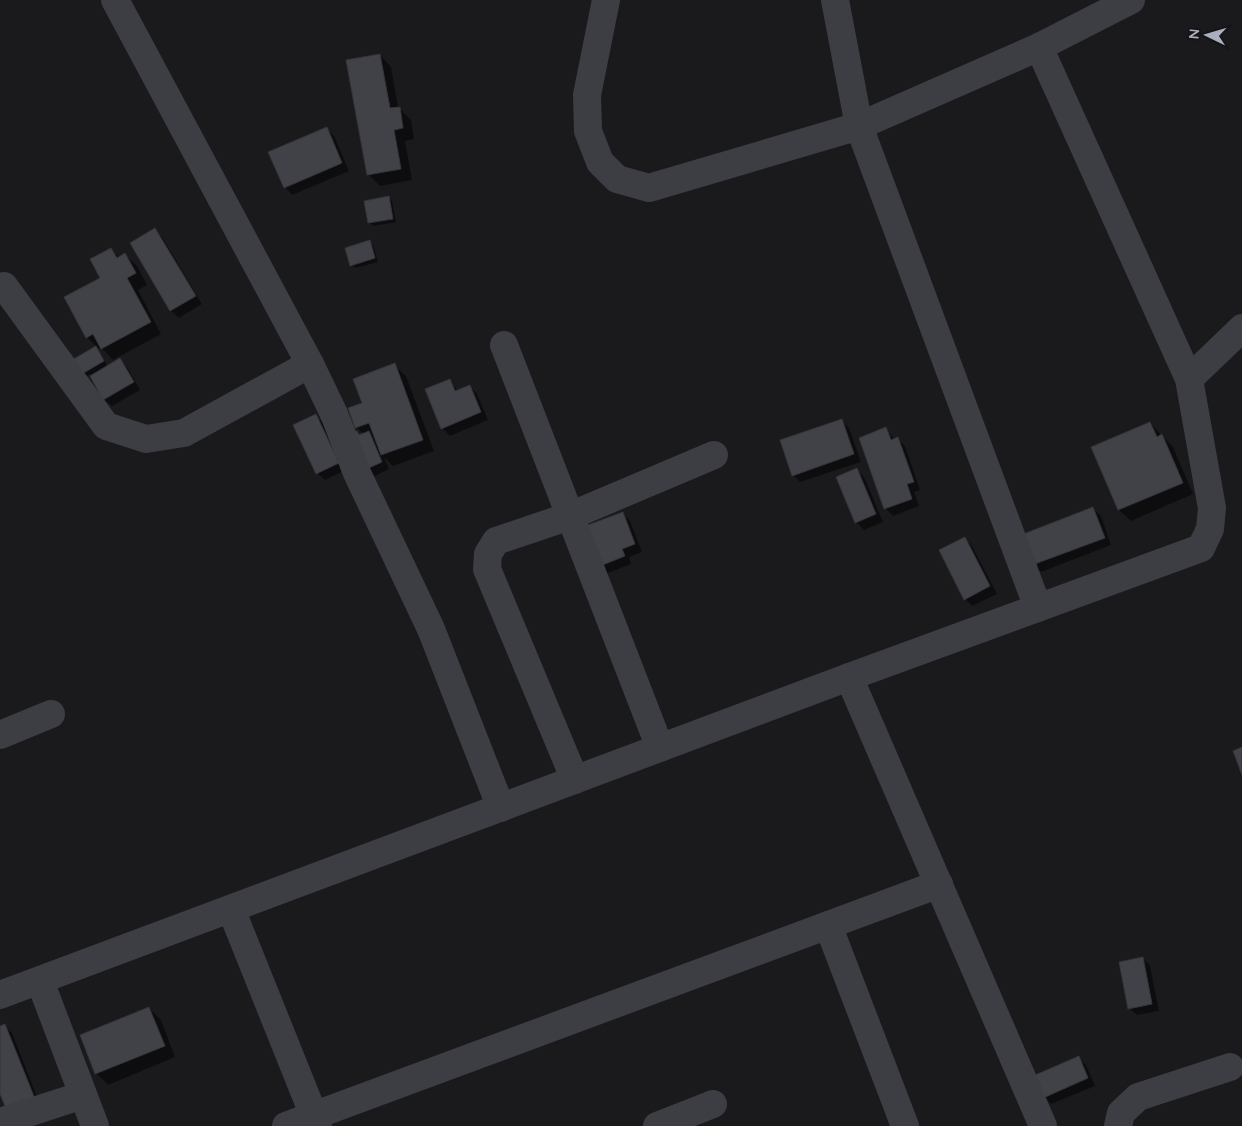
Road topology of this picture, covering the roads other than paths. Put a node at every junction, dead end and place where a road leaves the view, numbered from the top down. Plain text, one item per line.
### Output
1 (115, 0) edge
2 (606, 0) edge
3 (835, 0) edge
4 (1131, 0) edge
5 (1039, 47) junction
6 (859, 126) junction
7 (4, 286) dead end
8 (1242, 328) edge
9 (504, 345) dead end
10 (310, 364) junction
11 (1189, 379) junction
12 (714, 455) dead end
13 (570, 516) junction
14 (1038, 608) junction
15 (849, 678) junction
16 (51, 714) dead end
17 (0, 735) edge
18 (660, 748) junction
19 (575, 780) junction
20 (501, 808) junction
21 (939, 884) junction
22 (231, 909) junction
23 (828, 925) junction
24 (40, 981) junction
25 (0, 995) edge
26 (1230, 1067) dead end
27 (84, 1095) junction
28 (713, 1104) dead end
29 (316, 1120) edge
30 (0, 1122) edge
31 (95, 1126) edge
32 (286, 1126) edge
33 (657, 1126) edge
34 (905, 1126) edge
35 (1043, 1126) edge
36 (1118, 1126) edge

1 - 10 street
2 - 6 street
3 - 6 street
4 - 5 street
5 - 6 street
5 - 11 street
6 - 14 street
7 - 10 street
8 - 11 street
9 - 13 street
10 - 20 street
11 - 14 street
12 - 13 street
13 - 18 street
13 - 19 street
14 - 15 street
15 - 18 street
15 - 21 street
16 - 17 street
18 - 19 street
19 - 20 street
20 - 22 street
21 - 23 street
21 - 35 street
22 - 24 street
22 - 29 street
23 - 29 street
23 - 34 street
24 - 25 street
24 - 27 street
26 - 36 street
27 - 30 street
27 - 31 street
28 - 33 street
29 - 32 street

